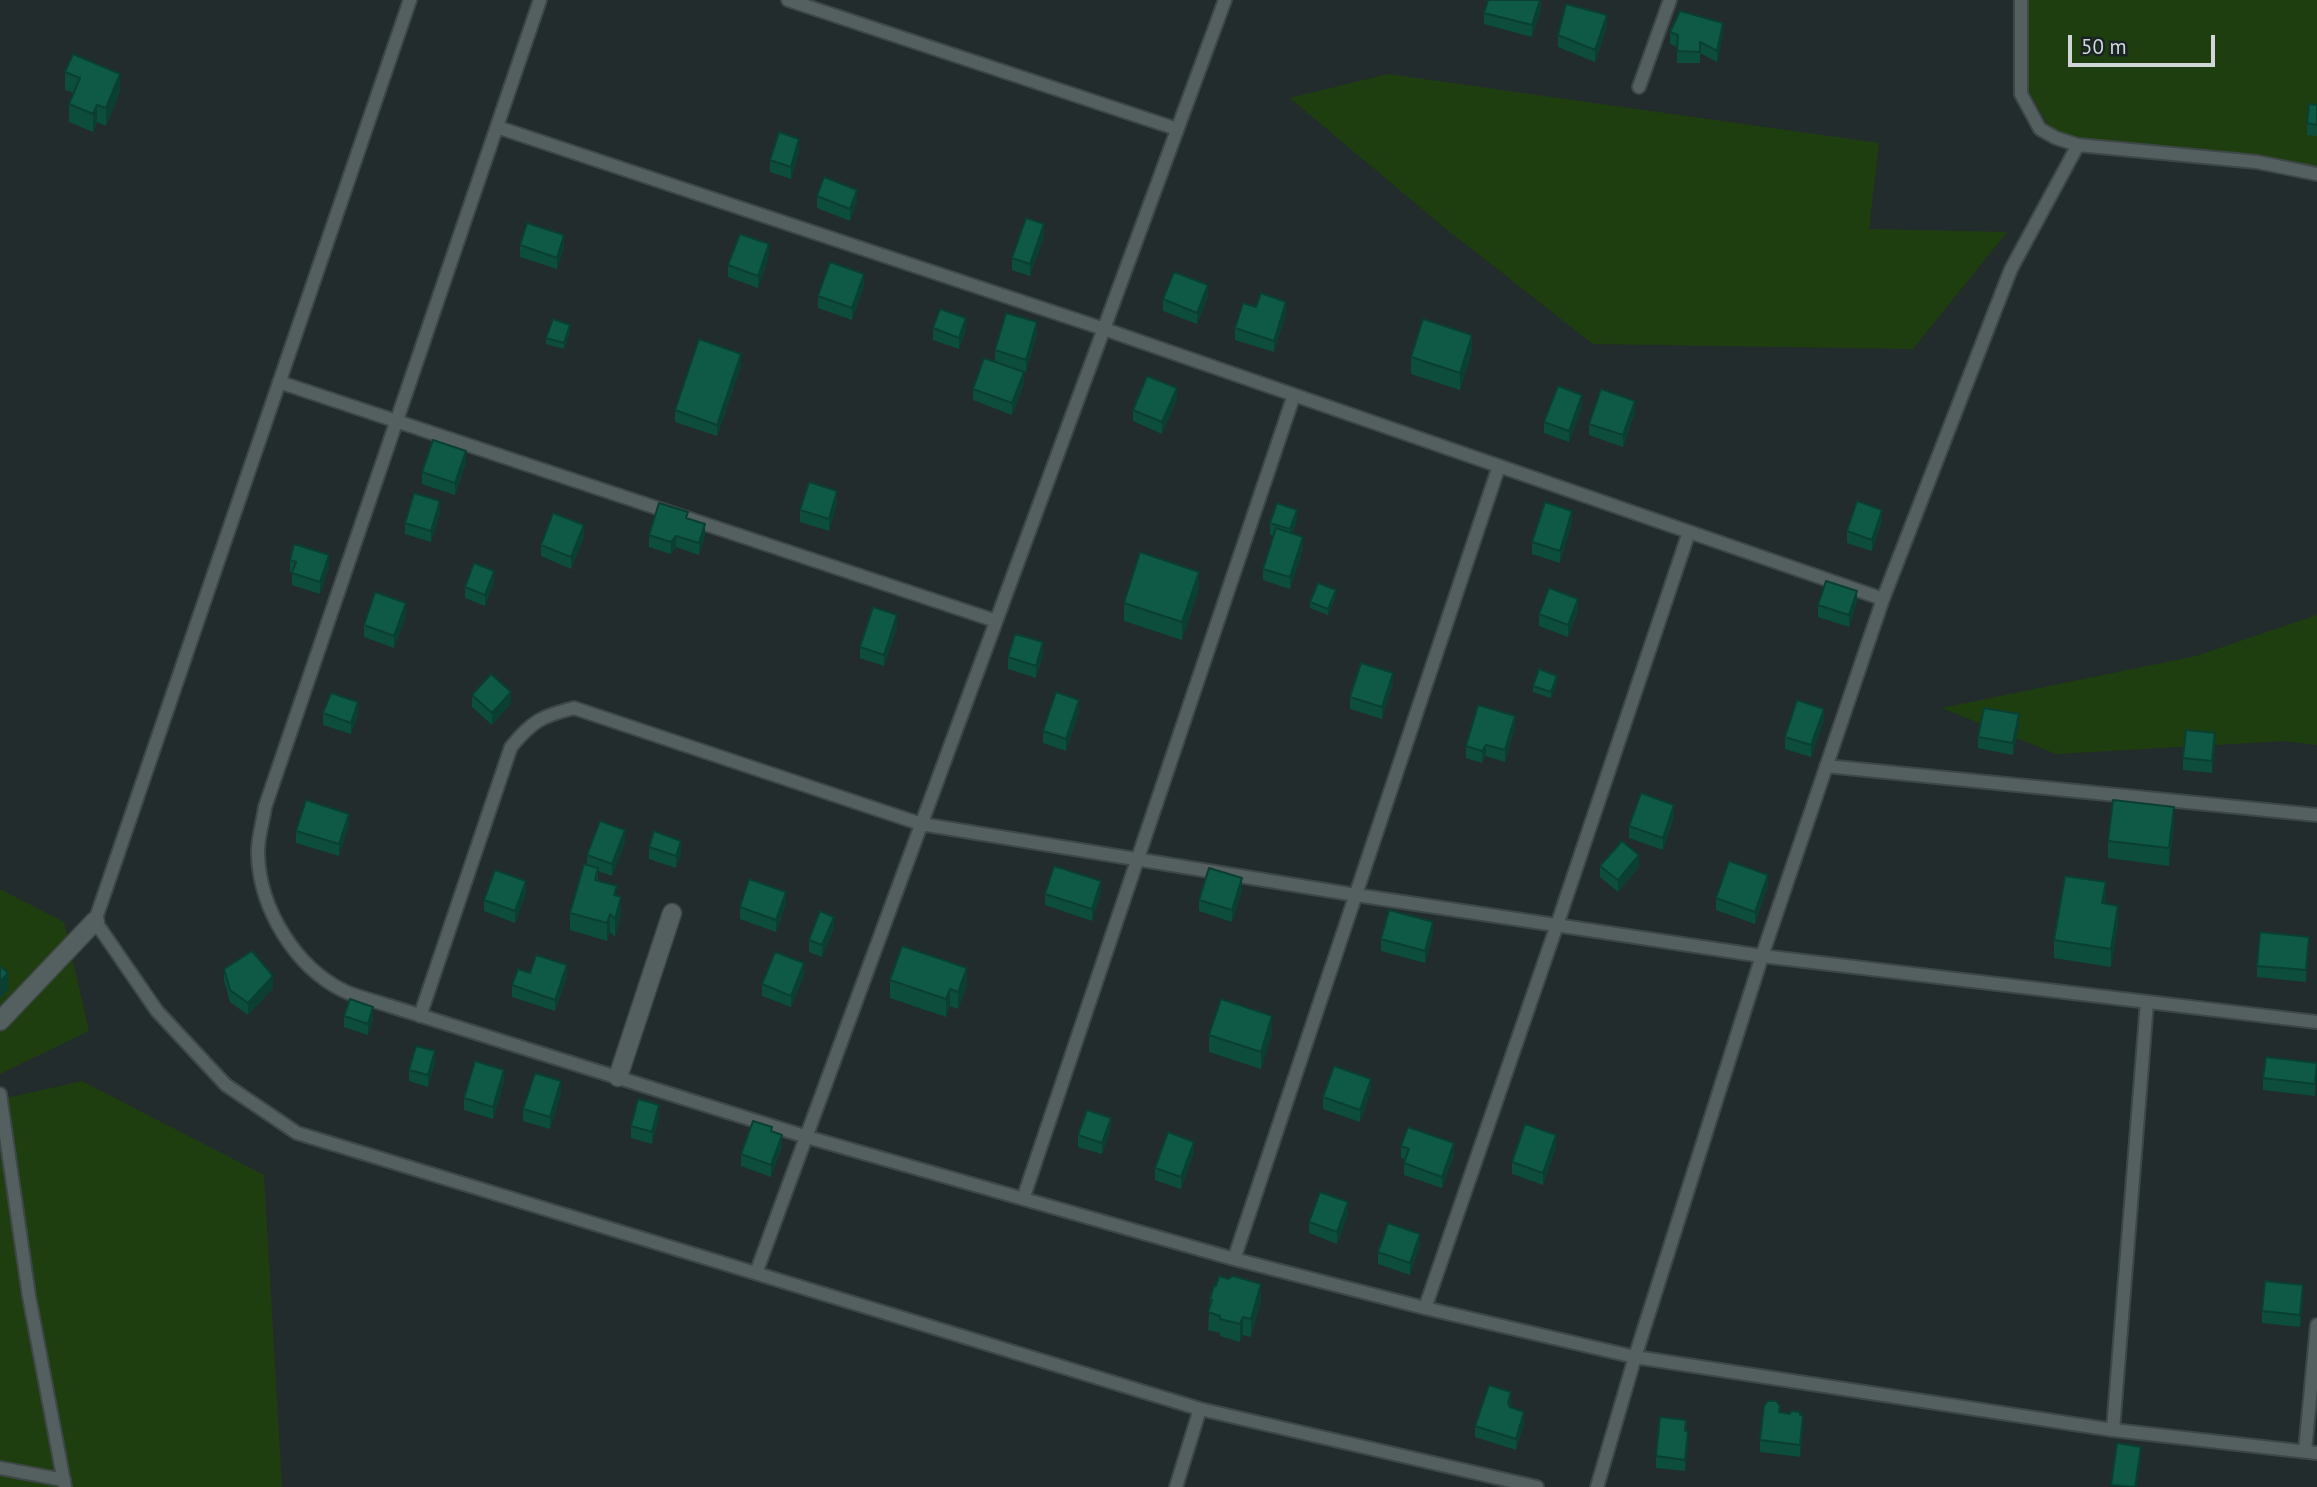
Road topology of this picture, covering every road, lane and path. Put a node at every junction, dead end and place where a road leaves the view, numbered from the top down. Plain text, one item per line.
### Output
1 (410, 0) edge
2 (540, 0) edge
3 (788, 0) edge
4 (1225, 0) edge
5 (1670, 0) edge
6 (2021, 0) edge
7 (1639, 87) dead end
8 (497, 127) junction
9 (1177, 129) junction
10 (2078, 145) junction
11 (2317, 174) edge
12 (1104, 329) junction
13 (279, 382) junction
14 (1294, 396) junction
15 (397, 421) junction
16 (1499, 466) junction
17 (1689, 532) junction
18 (1883, 598) junction
19 (996, 621) junction
20 (1826, 766) junction
21 (2317, 815) edge
22 (922, 824) junction
23 (1137, 859) junction
24 (1356, 895) junction
25 (672, 913) dead end
26 (94, 921) junction
27 (1557, 925) junction
28 (1762, 956) junction
29 (2147, 1002) junction
30 (420, 1016) junction
31 (0, 1021) edge
32 (2317, 1022) edge
33 (618, 1077) junction
34 (0, 1094) edge
35 (807, 1137) junction
36 (1023, 1199) junction
37 (1234, 1259) junction
38 (756, 1273) junction
39 (1425, 1308) junction
40 (2317, 1325) edge
41 (1635, 1357) junction
42 (1200, 1409) junction
43 (2113, 1430) junction
44 (2311, 1452) edge
45 (0, 1468) edge
46 (64, 1483) edge
47 (1176, 1487) edge
48 (1536, 1487) edge
49 (1597, 1487) edge

1 - 13 lane
2 - 8 lane
3 - 9 lane
4 - 9 lane
5 - 7 lane
6 - 10 lane
8 - 12 lane
8 - 15 lane
9 - 12 lane
10 - 11 lane
10 - 18 lane
12 - 14 lane
12 - 19 lane
13 - 15 lane
13 - 26 lane
14 - 16 lane
14 - 23 lane
15 - 19 lane
15 - 30 lane
16 - 17 lane
16 - 24 lane
17 - 18 lane
17 - 27 lane
18 - 20 lane
19 - 22 lane
20 - 21 lane
20 - 28 lane
22 - 23 lane
22 - 30 lane
22 - 35 lane
23 - 24 lane
23 - 36 lane
24 - 27 lane
24 - 37 lane
25 - 33 street
26 - 31 street
26 - 38 lane
27 - 28 lane
27 - 39 lane
28 - 29 lane
28 - 41 lane
29 - 32 lane
29 - 43 lane
30 - 33 lane
33 - 35 lane
34 - 46 lane
35 - 36 lane
35 - 38 lane
36 - 37 lane
37 - 39 lane
38 - 42 lane
39 - 41 lane
40 - 44 lane
41 - 43 lane
41 - 49 lane
42 - 47 lane
42 - 48 lane
43 - 44 lane
45 - 46 lane

